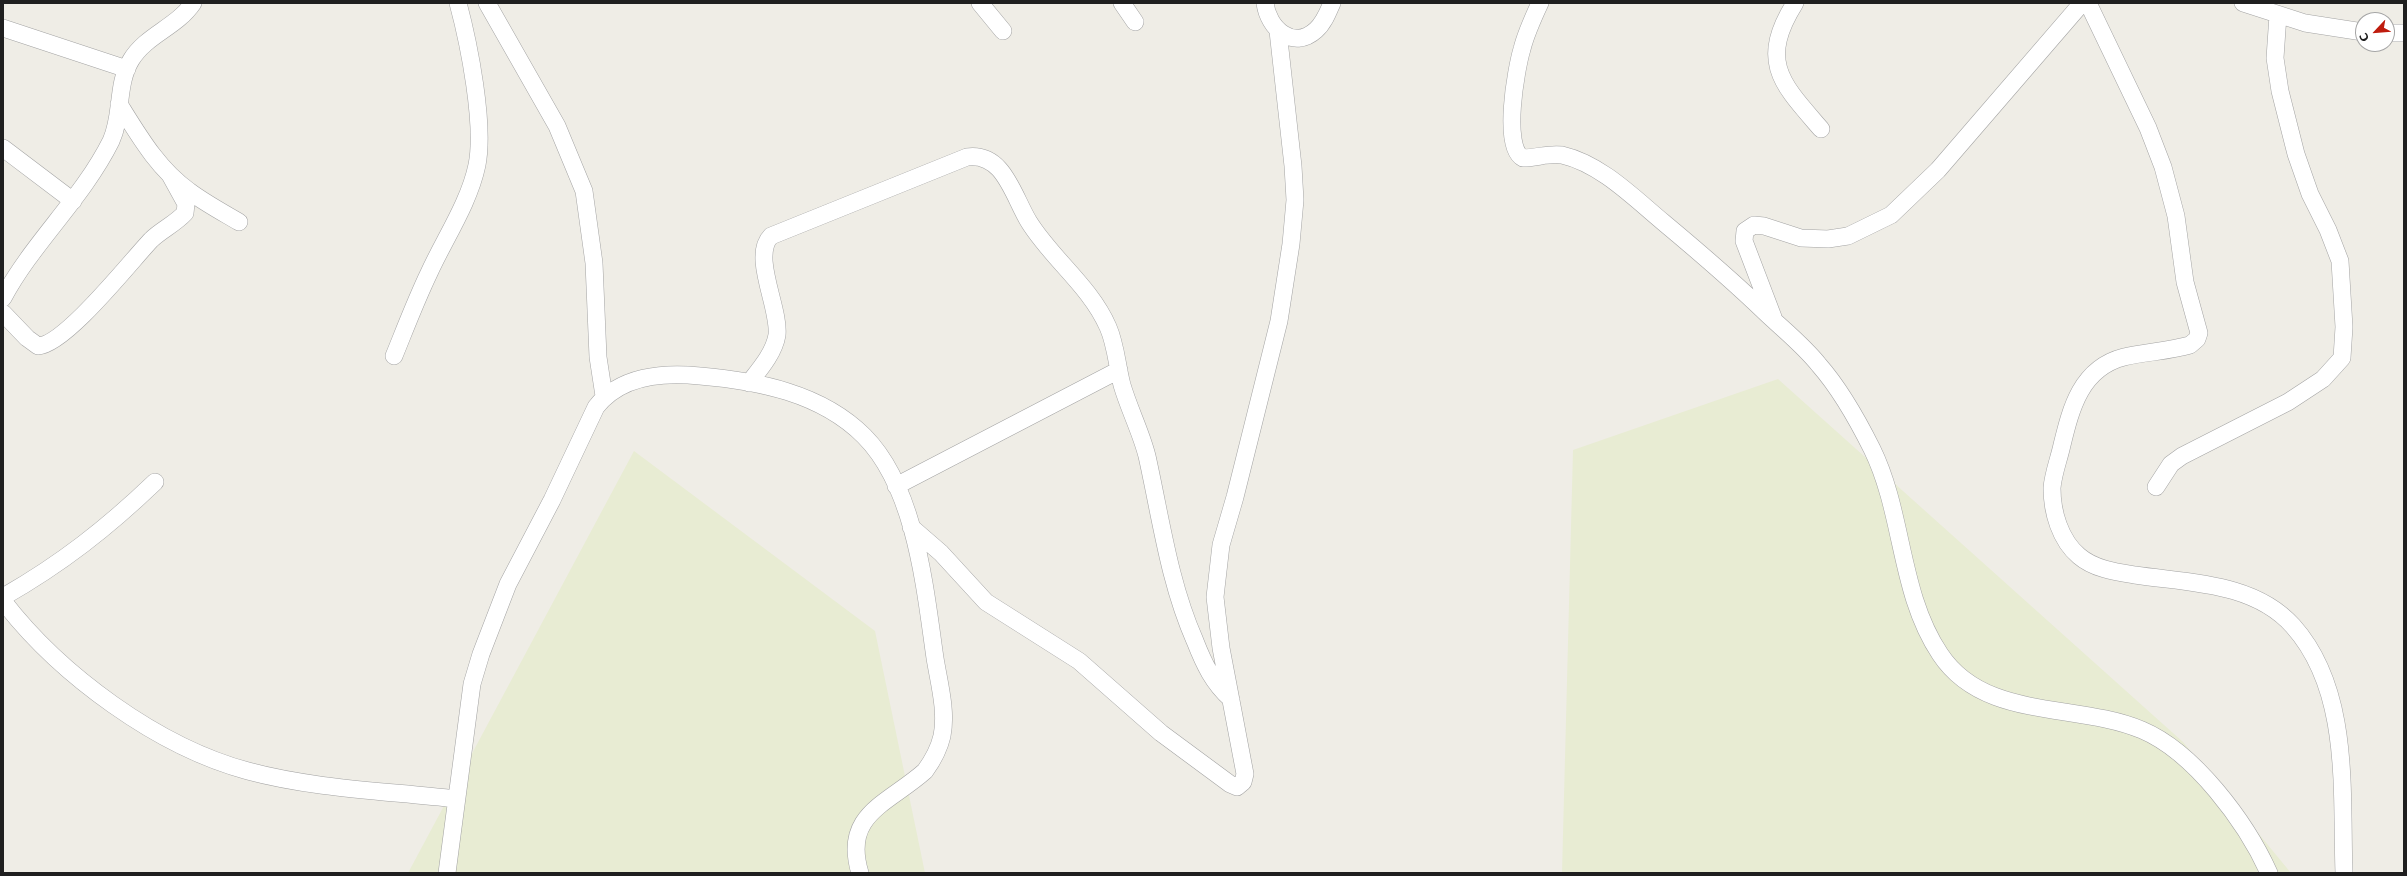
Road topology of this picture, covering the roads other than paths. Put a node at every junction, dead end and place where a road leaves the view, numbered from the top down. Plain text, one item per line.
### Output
1 (193, 3) edge
2 (458, 3) edge
3 (487, 3) edge
4 (980, 3) edge
5 (1122, 3) edge
6 (1265, 3) edge
7 (1332, 3) edge
8 (1540, 3) edge
9 (1795, 3) edge
10 (2082, 3) edge
11 (2088, 3) edge
12 (2243, 3) edge
13 (2278, 14) junction
14 (1135, 22) dead end
15 (3, 28) edge
16 (1003, 31) dead end
17 (2355, 31) edge
18 (1278, 32) junction
19 (126, 69) junction
20 (119, 104) junction
21 (1822, 129) dead end
22 (3, 148) edge
23 (170, 175) junction
24 (73, 200) junction
25 (239, 222) dead end
26 (3, 298) edge
27 (3, 312) edge
28 (1774, 321) junction
29 (394, 356) dead end
30 (1119, 370) junction
31 (749, 383) junction
32 (604, 396) junction
33 (155, 482) dead end
34 (896, 486) junction
35 (2156, 487) dead end
36 (911, 527) junction
37 (3, 597) edge
38 (3, 601) edge
39 (1231, 699) junction
40 (456, 799) junction
41 (448, 873) edge
42 (860, 873) edge
43 (2269, 873) edge
44 (2344, 873) edge

1 - 19 street
2 - 29 street
3 - 32 street
4 - 16 street
5 - 14 street
6 - 18 street
7 - 18 street
8 - 28 street
9 - 21 street
10 - 28 street
11 - 44 street
12 - 13 street
13 - 17 street
13 - 35 street
15 - 19 street
18 - 39 street
19 - 20 street
20 - 23 street
20 - 24 street
22 - 24 street
23 - 25 street
23 - 27 street
24 - 26 street
28 - 43 street
30 - 31 street
30 - 34 street
30 - 39 street
31 - 32 street
31 - 34 street
32 - 40 street
33 - 37 street
34 - 36 street
36 - 39 street
36 - 42 street
38 - 40 street
40 - 41 street

